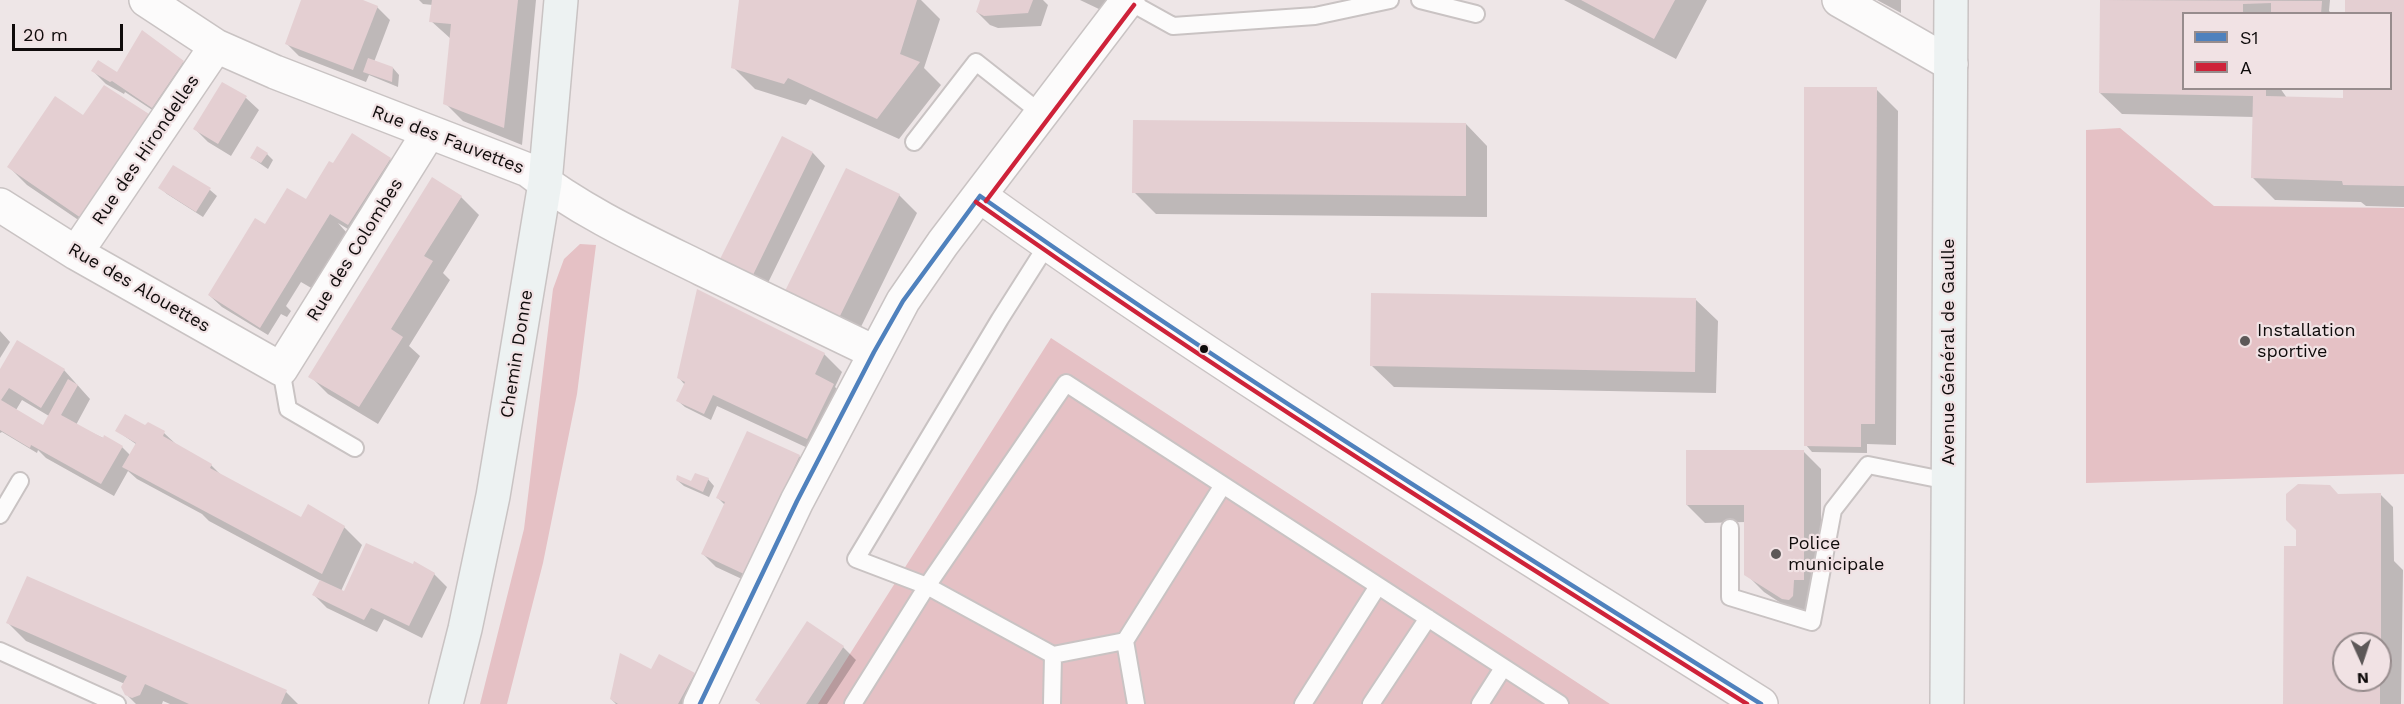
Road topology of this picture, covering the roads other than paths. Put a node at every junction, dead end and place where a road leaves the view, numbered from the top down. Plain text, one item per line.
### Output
1 (146, 0) edge
2 (561, 0) edge
3 (1128, 0) edge
4 (1390, 0) edge
5 (1420, 0) edge
6 (1839, 0) edge
7 (1951, 0) edge
8 (1476, 14) dead end
9 (216, 46) junction
10 (1951, 64) junction
11 (1042, 114) junction
12 (429, 132) junction
13 (914, 142) dead end
14 (545, 183) junction
15 (980, 196) junction
16 (0, 205) edge
17 (1047, 245) junction
18 (76, 253) junction
19 (874, 352) junction
20 (281, 369) junction
21 (355, 448) dead end
22 (20, 481) dead end
23 (1948, 481) junction
24 (1223, 485) junction
25 (0, 515) edge
26 (1730, 528) dead end
27 (927, 586) junction
28 (1378, 586) junction
29 (1428, 618) junction
30 (1125, 641) junction
31 (0, 651) edge
32 (1053, 655) junction
33 (1503, 668) junction
34 (117, 704) edge
35 (446, 704) edge
36 (700, 704) edge
37 (853, 704) edge
38 (1052, 704) edge
39 (1136, 704) edge
40 (1303, 704) edge
41 (1371, 704) edge
42 (1480, 704) edge
43 (1560, 704) edge
44 (1761, 704) edge
45 (1947, 704) edge

1 - 9 street, Rue des Fauvettes
2 - 14 street, Chemin Donne
3 - 4 lane
3 - 11 street
5 - 8 lane
6 - 10 street
7 - 10 street, Avenue Général de Gaulle
9 - 12 street, Rue des Fauvettes
9 - 18 street, Rue des Hirondelles
10 - 23 street, Avenue Général de Gaulle
11 - 13 lane
11 - 15 street
12 - 14 street, Rue des Fauvettes
12 - 20 street, Rue des Colombes
14 - 19 street, Rue des Fauvettes
14 - 35 street, Chemin Donne
15 - 17 street
15 - 19 street
16 - 18 street, Rue des Alouettes
17 - 27 lane
17 - 44 street
18 - 20 street, Rue des Alouettes
19 - 36 street
20 - 21 lane
22 - 25 lane
23 - 26 lane
23 - 45 street, Avenue Général de Gaulle
24 - 27 lane
24 - 28 lane
24 - 30 lane
27 - 32 lane
27 - 37 lane
28 - 29 lane
28 - 40 lane
29 - 33 lane
29 - 41 lane
30 - 32 lane
30 - 39 lane
31 - 34 lane
32 - 38 lane
33 - 42 lane
33 - 43 lane

